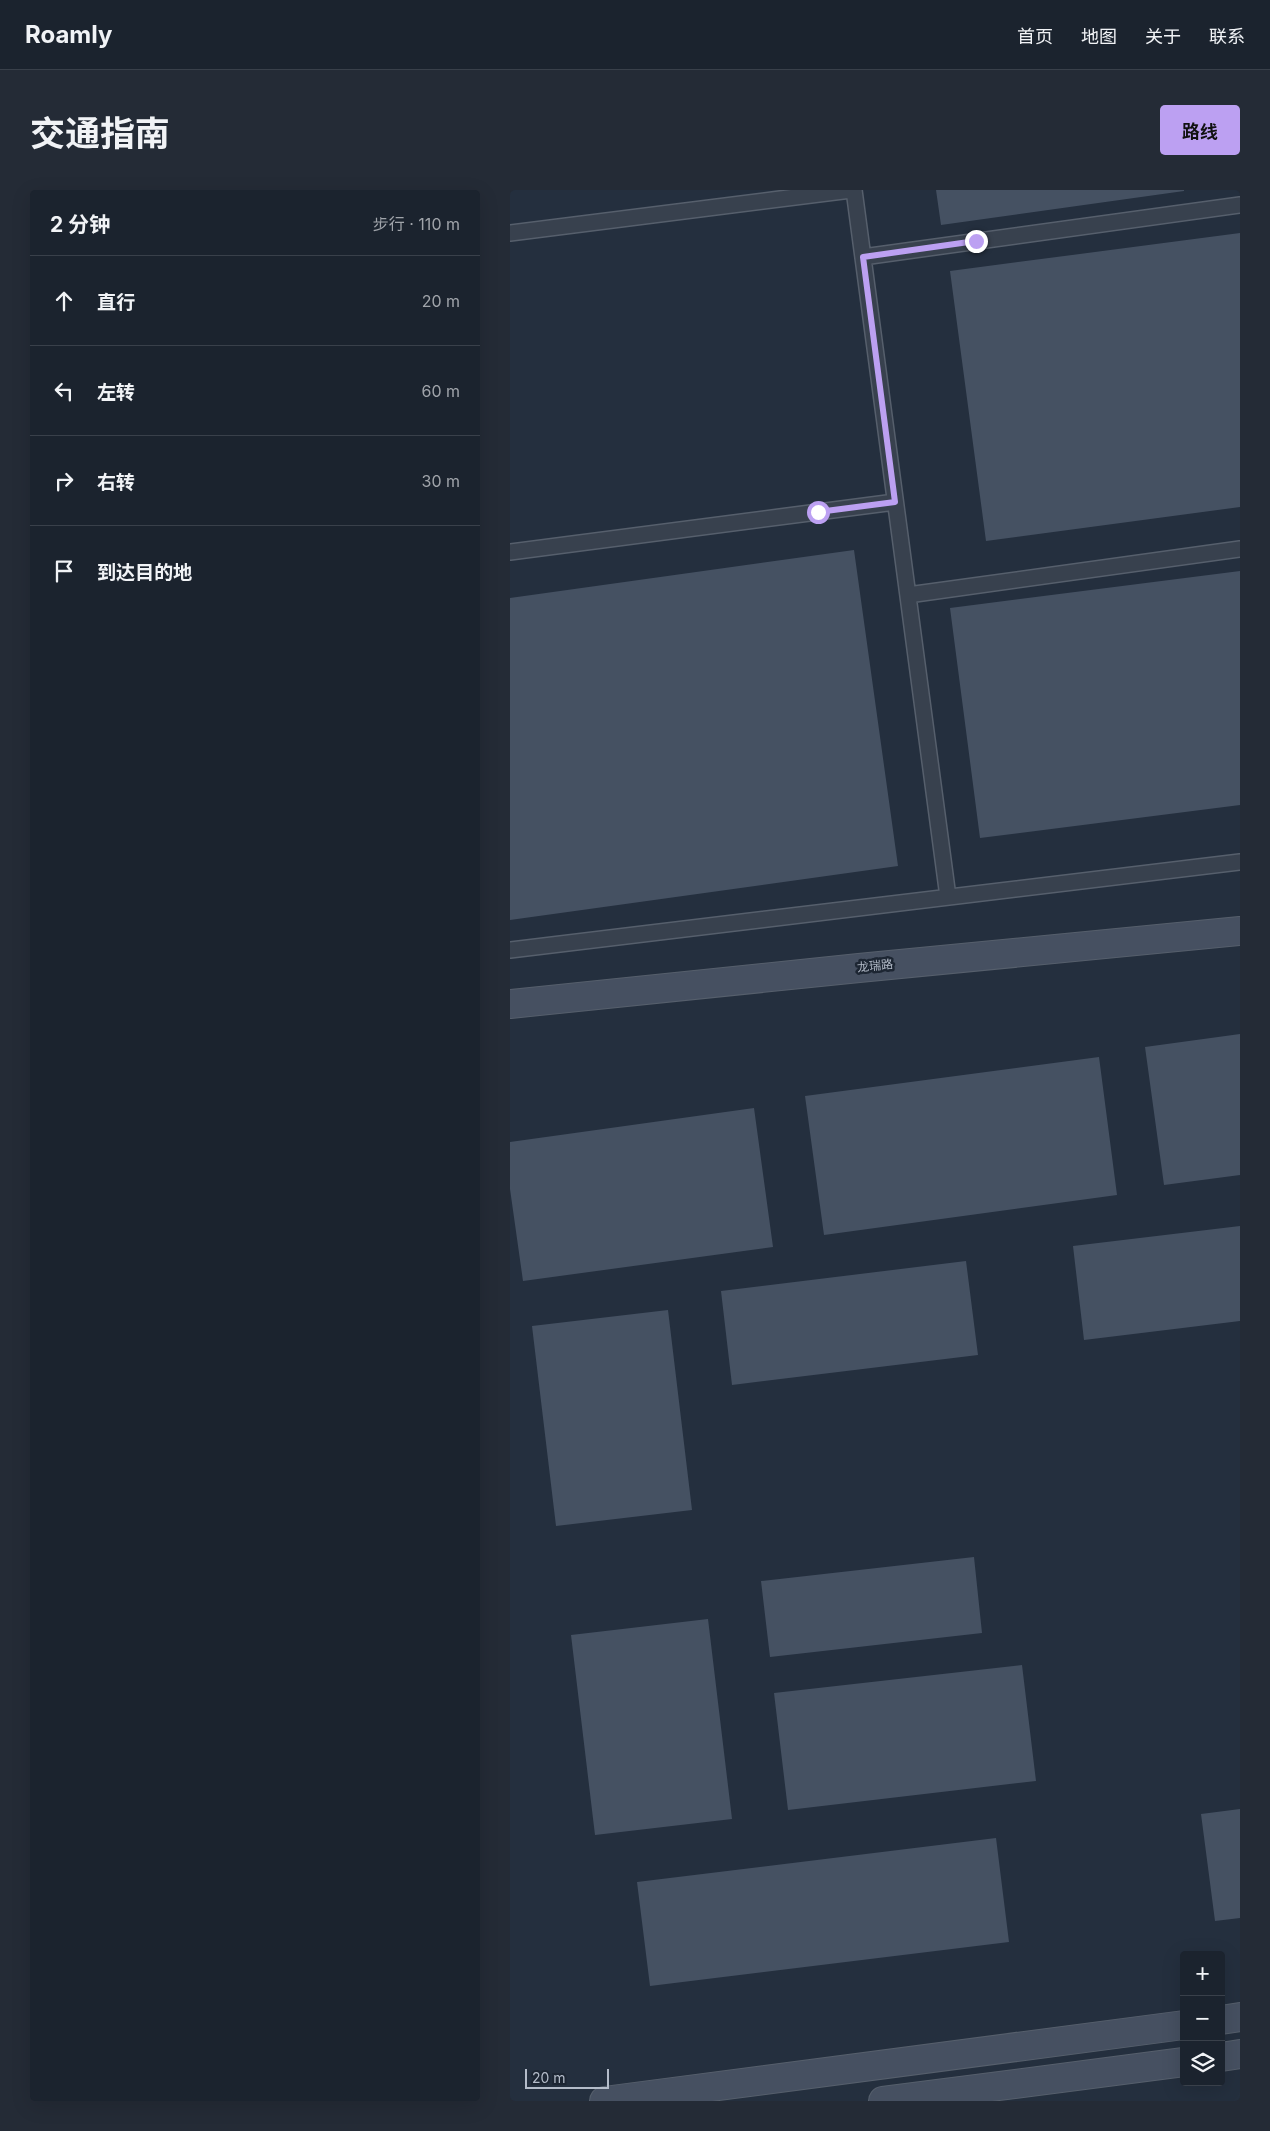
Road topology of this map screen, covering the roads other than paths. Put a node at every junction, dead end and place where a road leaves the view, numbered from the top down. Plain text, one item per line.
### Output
1 (853, 190) edge
2 (1240, 205) edge
3 (510, 233) edge
4 (863, 257) junction
5 (895, 502) junction
6 (1240, 549) edge
7 (510, 552) edge
8 (908, 595) junction
9 (1240, 862) edge
10 (948, 897) junction
11 (1240, 931) edge
12 (510, 950) edge
13 (510, 1004) edge
14 (1240, 2017) edge
15 (1225, 2019) edge
16 (1180, 2026) edge
17 (1240, 2054) edge
18 (1225, 2056) edge
19 (1180, 2063) edge
20 (604, 2101) edge
21 (883, 2101) edge

1 - 3 lane
1 - 4 lane
2 - 4 lane
4 - 5 lane
5 - 7 lane
5 - 8 lane
6 - 8 lane
8 - 10 lane
9 - 10 lane
10 - 12 lane
11 - 13 street, 龙瑞路
14 - 15 street
16 - 20 street
17 - 18 street
19 - 21 street

